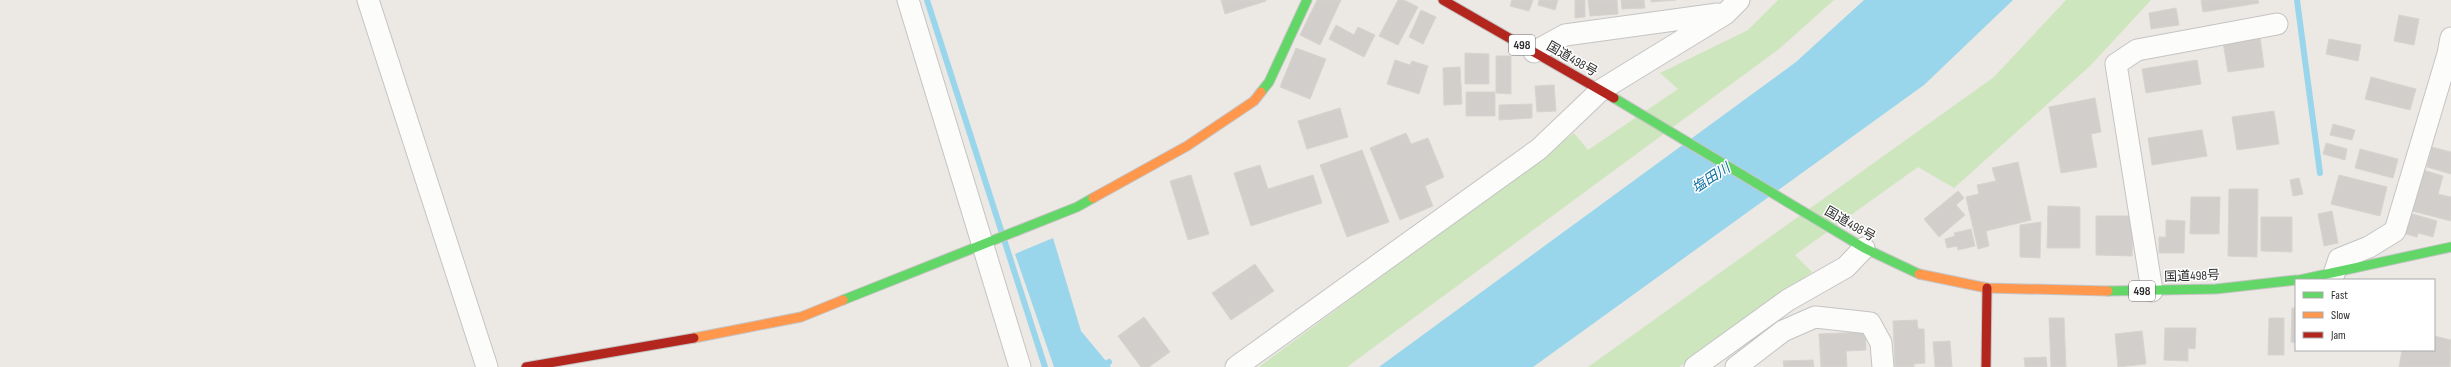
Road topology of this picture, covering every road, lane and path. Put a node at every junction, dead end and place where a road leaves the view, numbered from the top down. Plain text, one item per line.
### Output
1 (368, 0) edge
2 (908, 0) edge
3 (1307, 0) edge
4 (1444, 0) edge
5 (1732, 7) edge
6 (2277, 24) dead end
7 (2451, 38) edge
8 (1534, 52) junction
9 (1601, 90) junction
10 (989, 244) junction
11 (2451, 247) edge
12 (1864, 248) junction
13 (2334, 274) junction
14 (2303, 279) edge
15 (2295, 280) edge
16 (1987, 288) junction
17 (2152, 290) junction
18 (487, 367) edge
19 (526, 367) edge
20 (1020, 367) edge
21 (1236, 367) edge
22 (1695, 367) edge
23 (1736, 367) edge
24 (1883, 367) edge
25 (1986, 367) edge

1 - 18 street
2 - 10 street
3 - 10 main road
4 - 8 main road, 国道498号 / 498
5 - 8 street
5 - 9 street
6 - 17 street
7 - 13 street
8 - 9 main road, 国道498号 / 498
9 - 12 main road, 国道498号 / 498
9 - 21 street
10 - 19 main road
10 - 20 street
11 - 13 main road, 国道498号 / 498
12 - 16 main road, 国道498号 / 498
12 - 22 street
13 - 14 main road, 国道498号 / 498
15 - 17 main road, 国道498号 / 498
16 - 17 main road, 国道498号 / 498
16 - 25 main road
23 - 24 street

